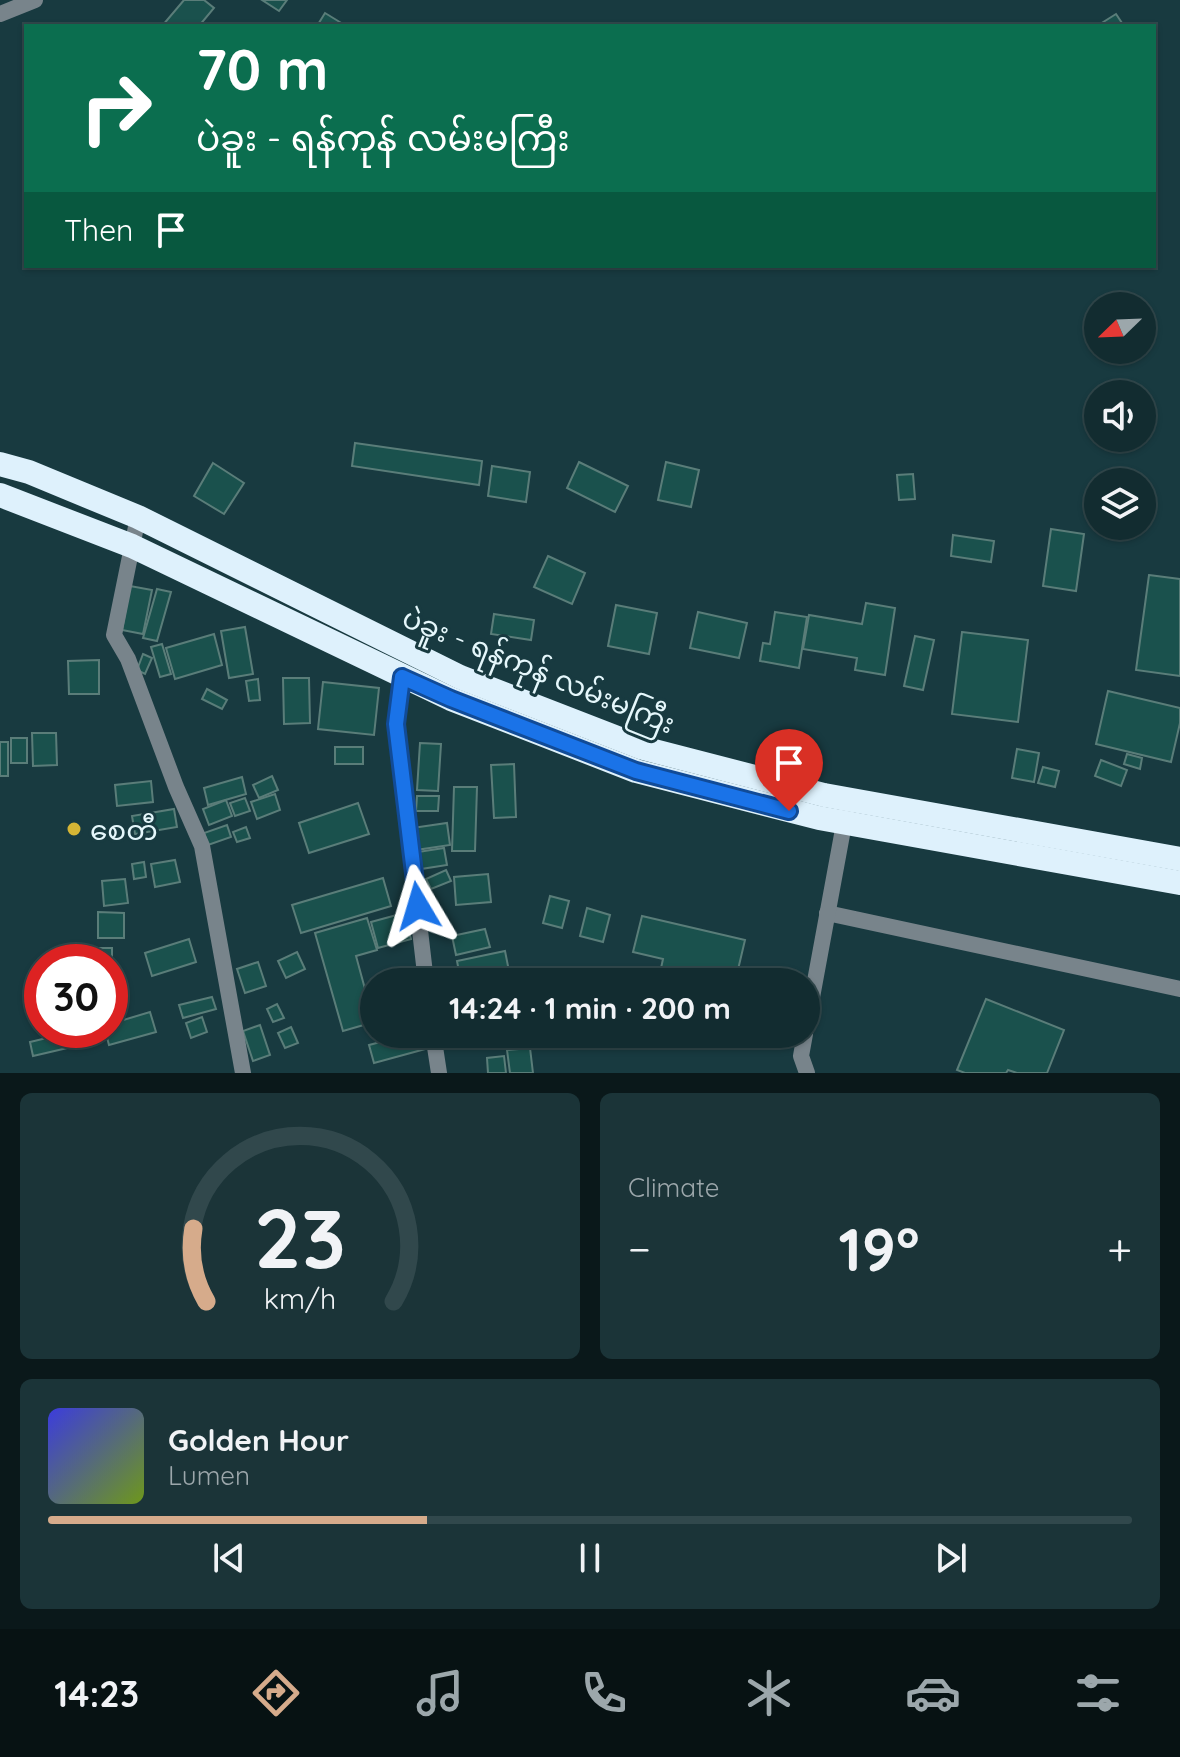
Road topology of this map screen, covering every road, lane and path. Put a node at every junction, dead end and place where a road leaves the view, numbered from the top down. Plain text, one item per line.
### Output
1 (35, 0) edge
2 (0, 14) edge
3 (0, 464) edge
4 (0, 495) edge
5 (138, 517) junction
6 (132, 546) junction
7 (402, 677) junction
8 (846, 811) junction
9 (1180, 859) edge
10 (1180, 883) edge
11 (827, 913) junction
12 (424, 968) edge
13 (817, 968) edge
14 (1180, 989) edge
15 (435, 1048) edge
16 (803, 1048) edge
17 (243, 1073) edge
18 (439, 1073) edge
19 (807, 1073) edge

1 - 2 street
3 - 5 highway, ပဲခူး - ရန်ကုန် လမ်းမကြီး
4 - 6 highway, ပဲခူး - ရန်ကုန် လမ်းမကြီး
5 - 6 street
5 - 8 highway, ပဲခူး - ရန်ကုန် လမ်းမကြီး
6 - 7 highway, ပဲခူး - ရန်ကုန် လမ်းမကြီး
6 - 17 street
7 - 8 highway, ပဲခူး - ရန်ကုန် လမ်းမကြီး
7 - 12 street
8 - 9 highway, ပဲခူး - ရန်ကုန် လမ်းမကြီး
8 - 10 highway, ပဲခူး - ရန်ကုန် လမ်းမကြီး
8 - 11 street
11 - 13 street
11 - 14 street
15 - 18 street
16 - 19 street

